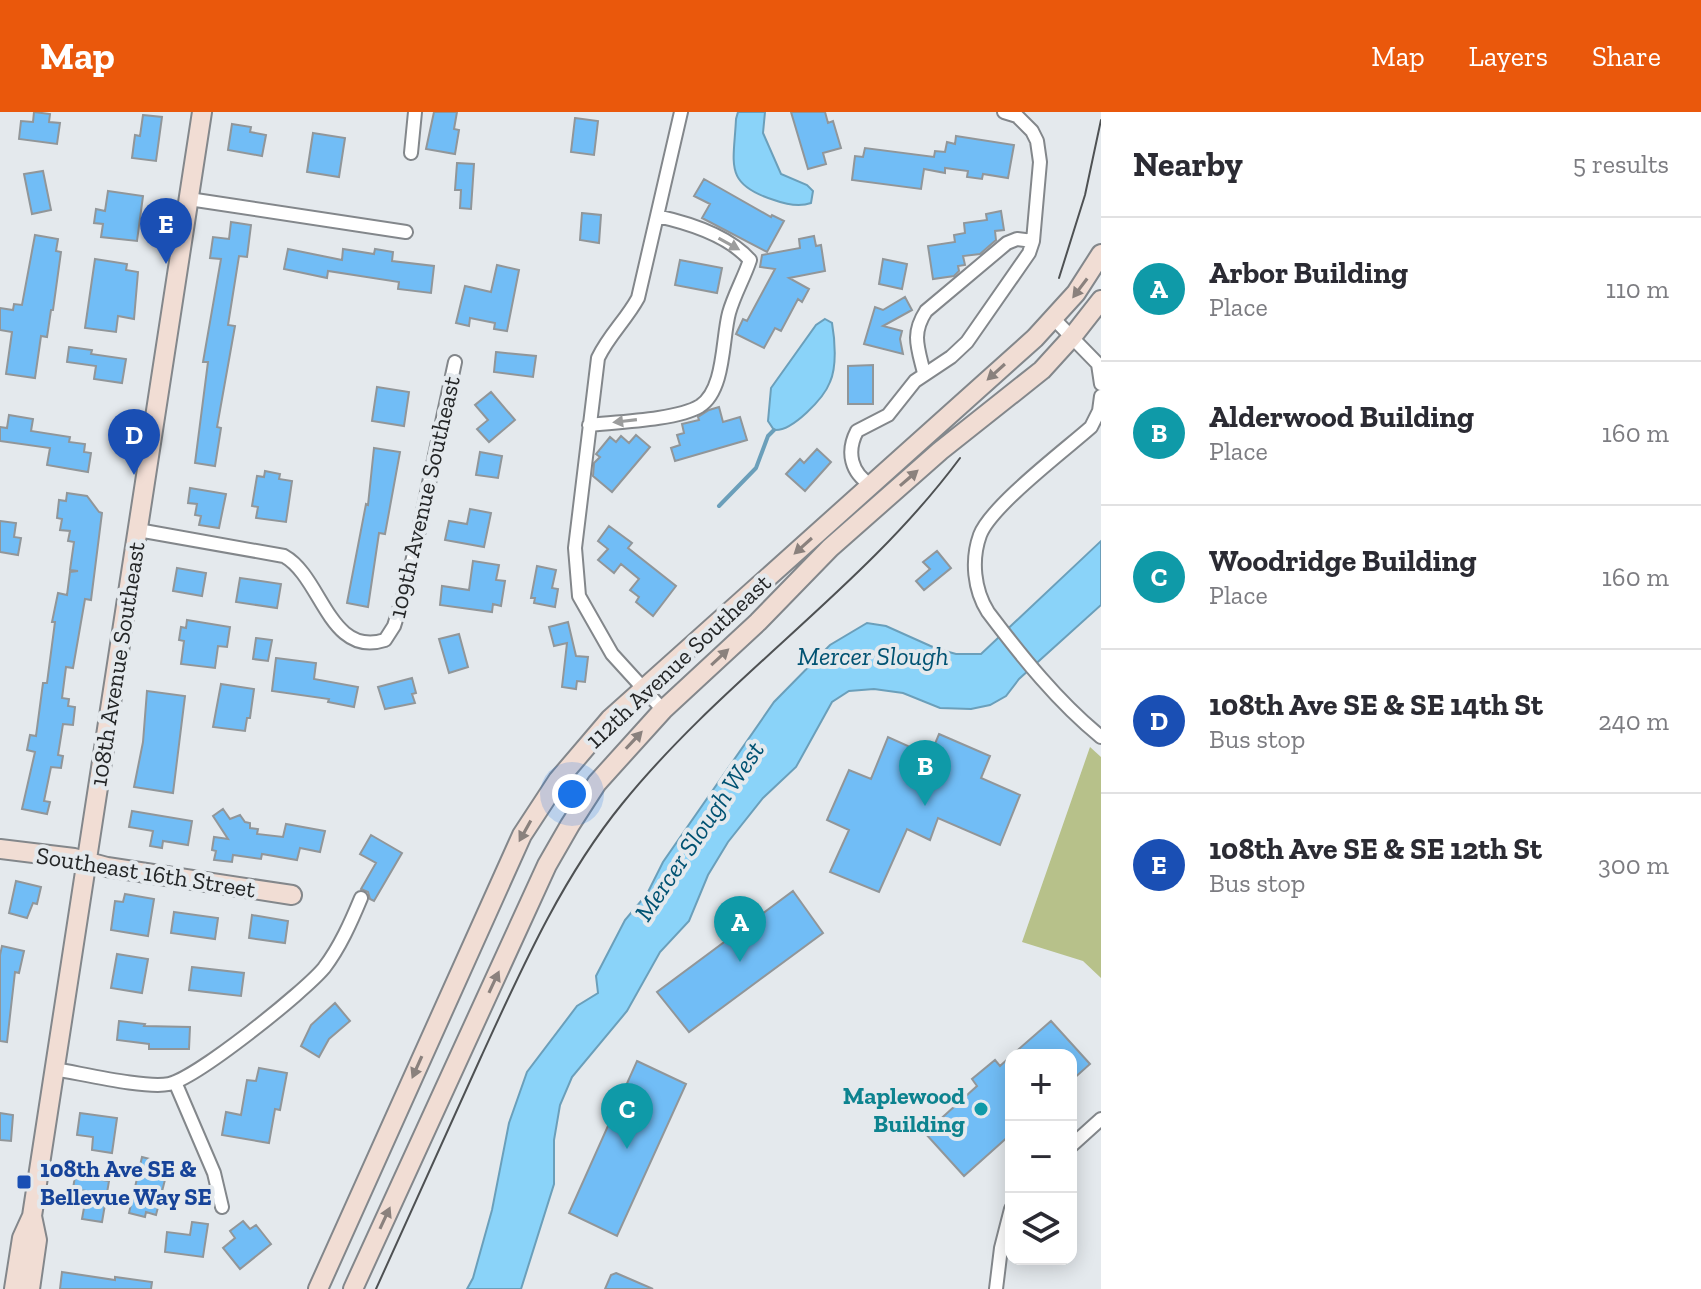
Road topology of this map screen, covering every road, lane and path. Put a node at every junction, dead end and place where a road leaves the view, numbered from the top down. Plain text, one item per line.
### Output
1 (202, 112) edge
2 (415, 112) edge
3 (681, 112) edge
4 (1004, 112) edge
5 (411, 153) dead end
6 (189, 199) junction
7 (657, 216) junction
8 (406, 232) dead end
9 (1033, 241) junction
10 (1101, 254) edge
11 (1101, 300) edge
12 (1054, 319) junction
13 (1072, 337) junction
14 (455, 362) dead end
15 (924, 373) junction
16 (1101, 384) edge
17 (1101, 396) edge
18 (589, 425) junction
19 (871, 485) junction
20 (138, 530) junction
21 (644, 691) junction
22 (663, 710) junction
23 (1101, 737) edge
24 (0, 849) edge
25 (86, 861) junction
26 (292, 895) dead end
27 (361, 898) dead end
28 (54, 1069) junction
29 (175, 1082) junction
30 (1101, 1119) edge
31 (1077, 1141) edge
32 (222, 1207) dead end
33 (32, 1216) junction
34 (1005, 1232) edge
35 (14, 1289) edge
36 (30, 1289) edge
37 (318, 1289) edge
38 (353, 1289) edge
39 (996, 1289) edge

1 - 6 main road, 108th Avenue Southeast
2 - 5 street
3 - 7 street
4 - 9 street
6 - 8 street
6 - 20 main road, 108th Avenue Southeast
7 - 18 street
7 -> 18 street
9 - 15 street
9 - 15 street
10 -> 12 main road, 112th Avenue Southeast
11 - 13 main road, 112th Avenue Southeast
12 - 13 street
12 -> 19 main road, 112th Avenue Southeast
13 - 16 street
22 -> 13 main road, 112th Avenue Southeast
14 - 20 street, 109th Avenue Southeast
15 - 19 street
17 - 23 street
18 - 21 street
19 -> 21 main road, 112th Avenue Southeast
20 - 25 main road, 108th Avenue Southeast
21 - 22 street
21 -> 37 main road, 112th Avenue Southeast
38 -> 22 main road, 112th Avenue Southeast
24 - 25 main road, Southeast 16th Street
25 - 26 main road, Southeast 16th Street
25 - 28 main road, 108th Avenue Southeast
27 - 29 street
28 - 29 street
28 - 33 main road, 108th Avenue Southeast
29 - 32 street
30 - 31 street
33 - 35 main road, 108th Avenue Southeast
33 - 36 main road, 108th Avenue Southeast
34 - 39 street

